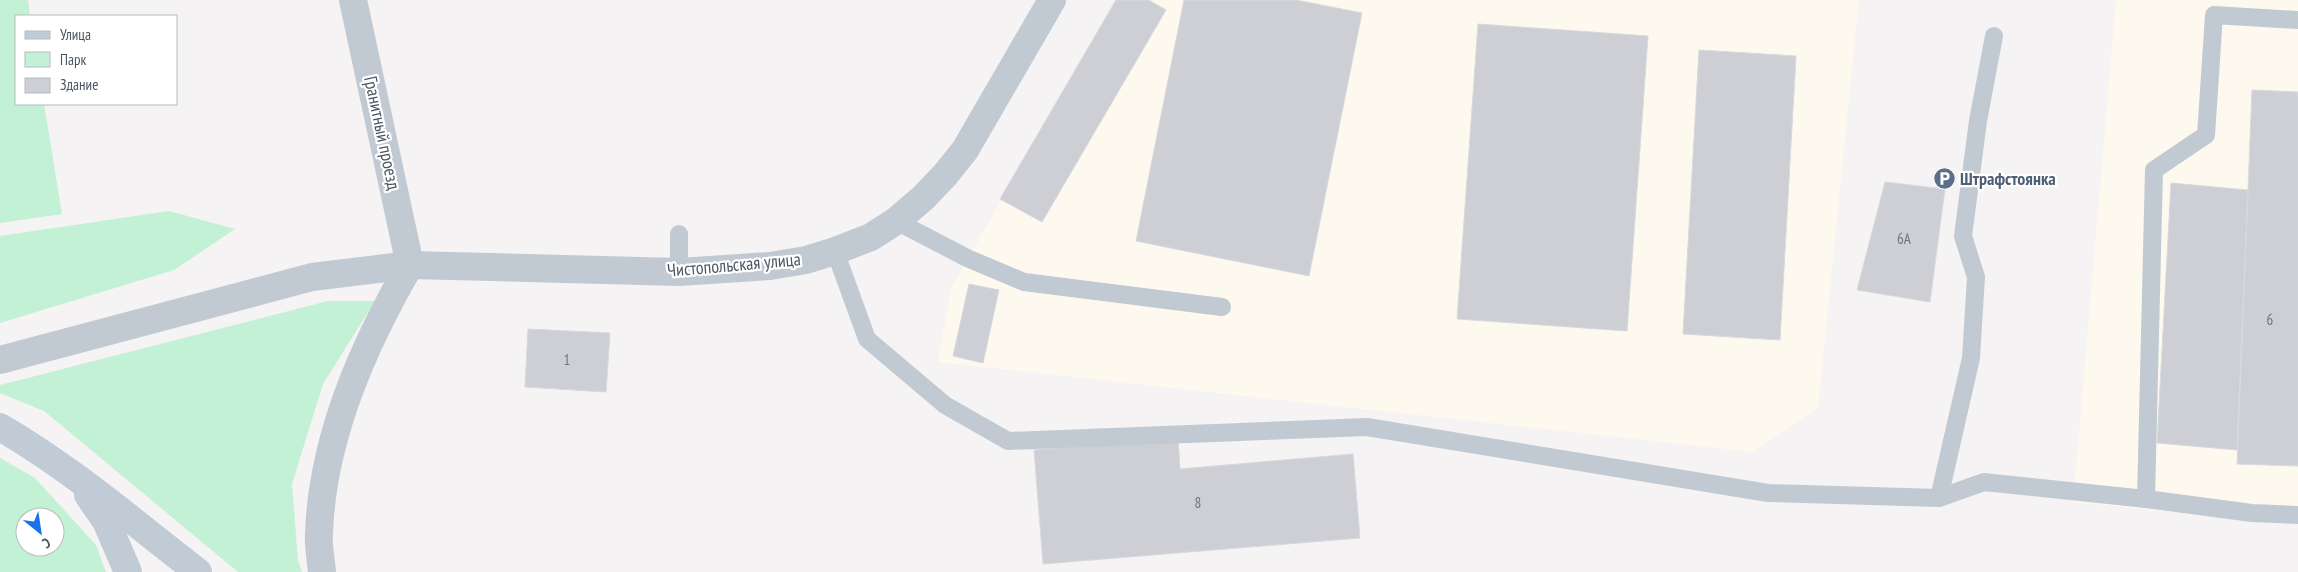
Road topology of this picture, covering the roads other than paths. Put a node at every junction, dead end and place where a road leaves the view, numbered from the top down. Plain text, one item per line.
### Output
1 (353, 0) edge
2 (1052, 0) edge
3 (2298, 20) edge
4 (1994, 36) dead end
5 (896, 221) junction
6 (679, 234) dead end
7 (835, 251) junction
8 (410, 265) junction
9 (679, 272) junction
10 (1222, 307) dead end
11 (0, 360) edge
12 (0, 427) edge
13 (74, 476) junction
14 (1939, 498) junction
15 (2146, 499) junction
16 (2298, 515) edge
17 (128, 572) edge
18 (198, 572) edge
19 (322, 572) edge

1 - 8 street, Гранитный проезд
2 - 5 street, Чистопольская улица
3 - 15 lane
4 - 14 lane
5 - 7 street, Чистопольская улица
5 - 10 lane
6 - 9 lane
7 - 9 street, Чистопольская улица
7 - 14 lane
8 - 9 street, Чистопольская улица
8 - 11 street, Чистопольская улица
8 - 19 street
12 - 13 main road
13 - 17 main road
13 - 18 main road
14 - 15 lane
15 - 16 lane

